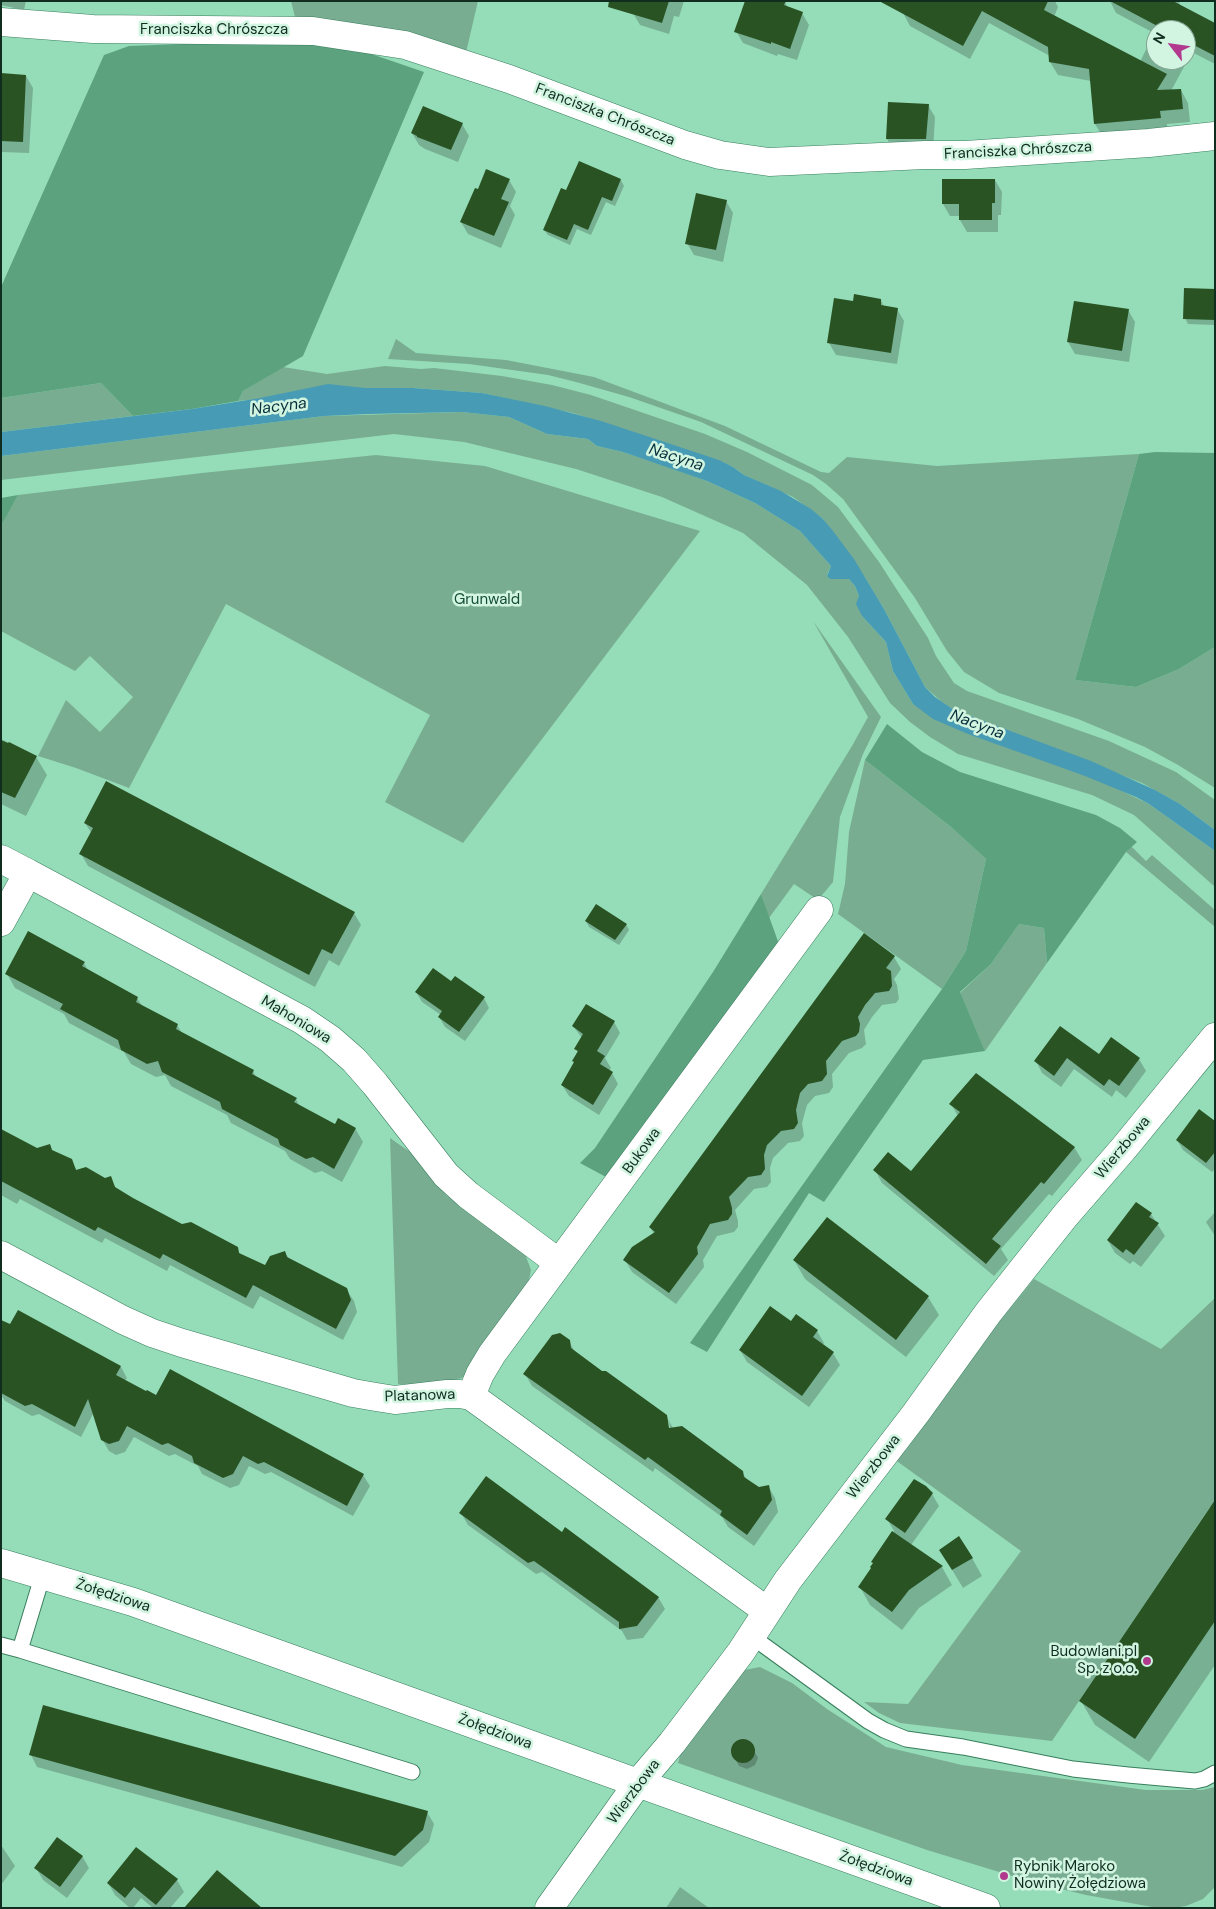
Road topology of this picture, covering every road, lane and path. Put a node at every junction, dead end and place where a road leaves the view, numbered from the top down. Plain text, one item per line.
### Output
1 (1, 22) edge
2 (1215, 136) edge
3 (1, 858) edge
4 (28, 873) junction
5 (819, 910) dead end
6 (1, 922) edge
7 (1215, 1037) edge
8 (1, 1255) edge
9 (559, 1263) junction
10 (471, 1396) junction
11 (1, 1563) edge
12 (43, 1574) junction
13 (766, 1611) junction
14 (751, 1636) junction
15 (1, 1645) edge
16 (20, 1650) junction
17 (412, 1772) dead end
18 (1215, 1773) edge
19 (638, 1783) junction
20 (549, 1908) edge
21 (986, 1908) edge

1 - 2 street, Franciszka Chrószcza
3 - 4 street, Mahoniowa
4 - 6 street
4 - 9 street, Mahoniowa
5 - 9 street, Bukowa
7 - 13 street, Wierzbowa
8 - 10 street, Platanowa
9 - 10 street, Bukowa
10 - 13 street, Platanowa
11 - 12 street, Żołędziowa
12 - 16 lane
12 - 19 street, Żołędziowa
13 - 14 street, Wierzbowa
14 - 18 lane
14 - 19 street, Wierzbowa
15 - 16 lane
16 - 17 lane
19 - 20 street, Wierzbowa
19 - 21 street, Żołędziowa

